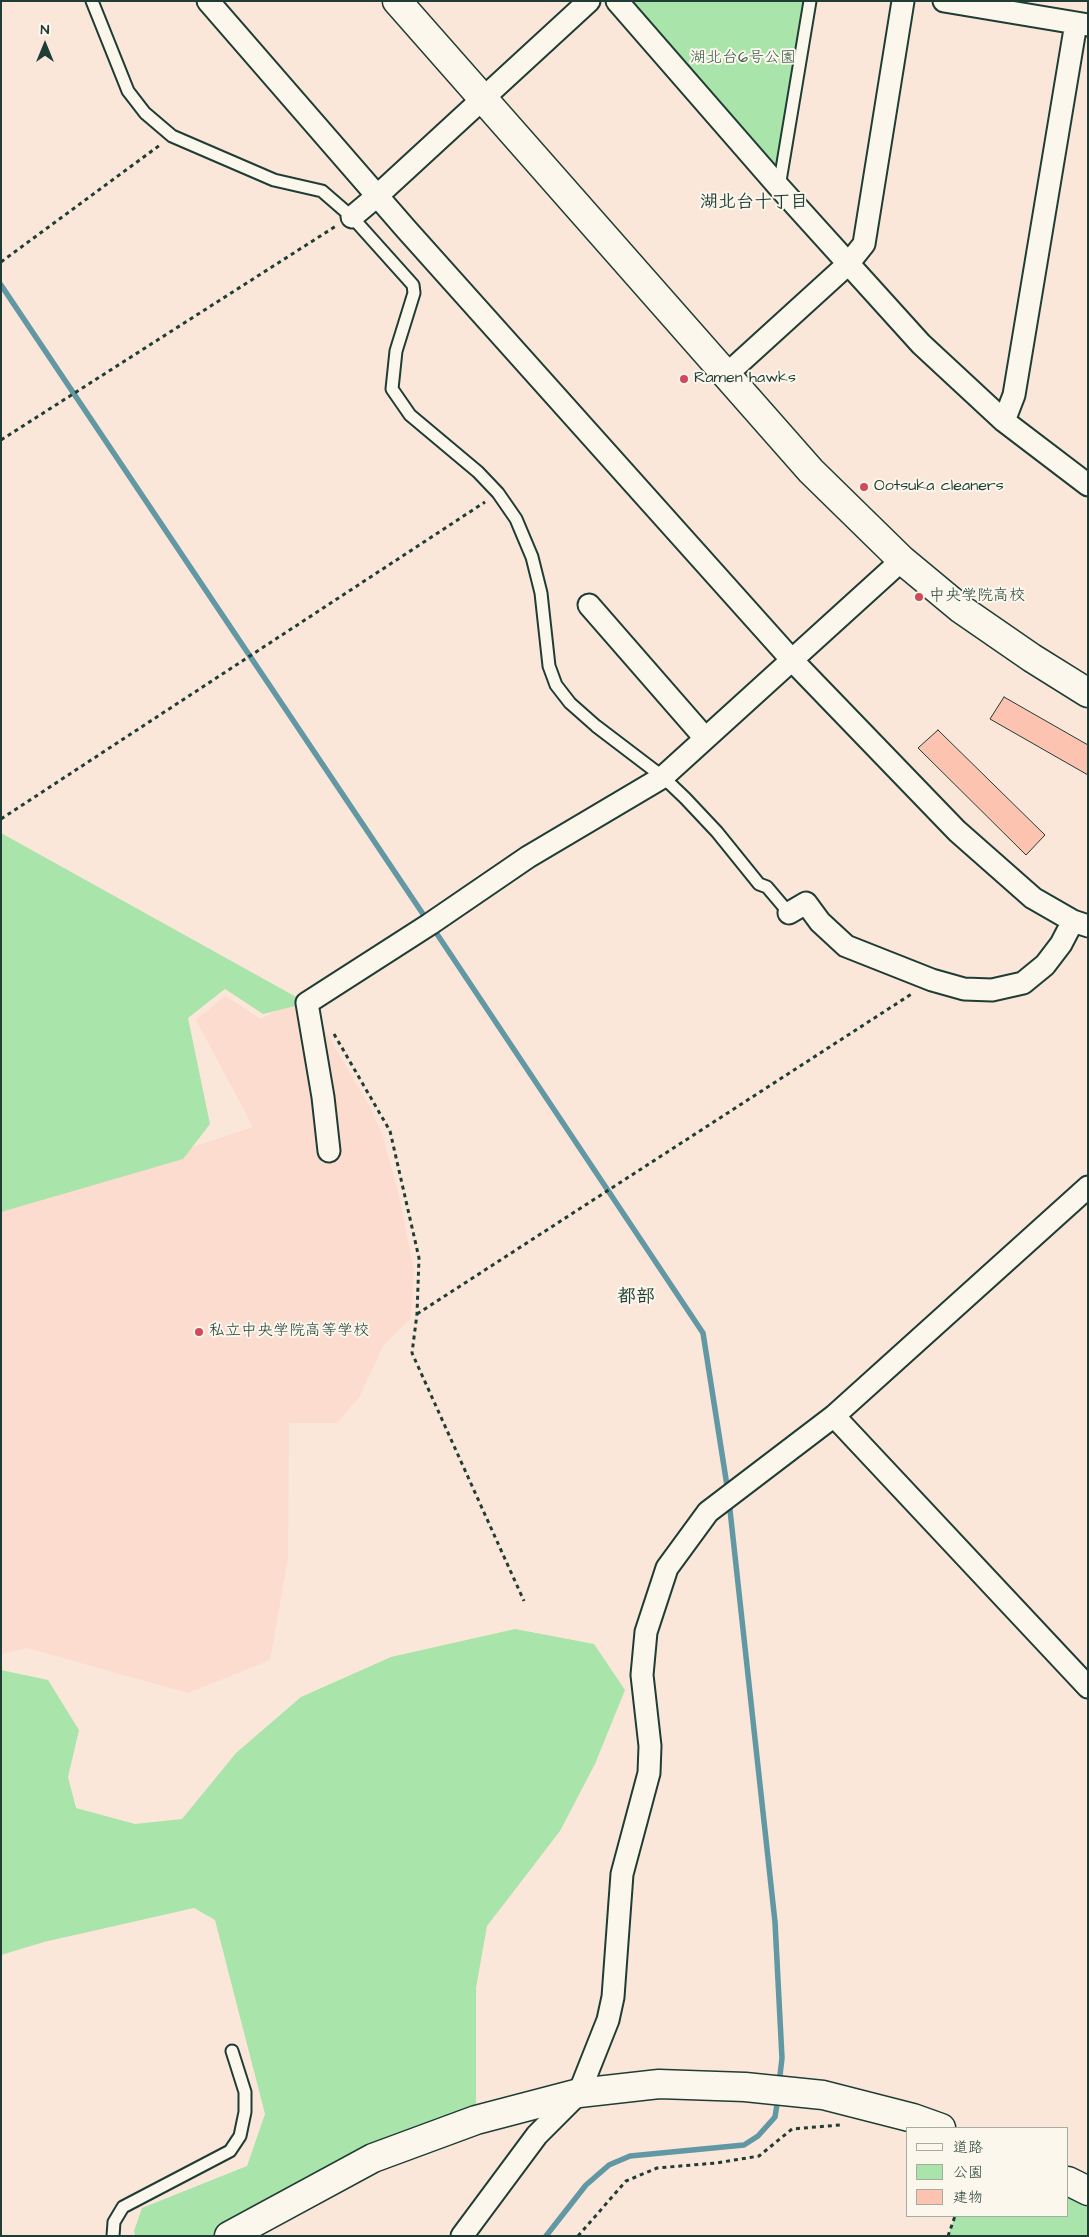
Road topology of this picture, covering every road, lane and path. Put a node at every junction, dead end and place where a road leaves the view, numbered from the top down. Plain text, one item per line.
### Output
1 (92, 1) edge
2 (208, 1) edge
3 (397, 1) edge
4 (589, 1) edge
5 (617, 1) edge
6 (810, 1) edge
7 (903, 1) edge
8 (944, 1) edge
9 (1082, 24) edge
10 (483, 97) junction
11 (172, 136) junction
12 (779, 187) junction
13 (377, 196) junction
14 (352, 217) junction
15 (1, 262) edge
16 (848, 264) junction
17 (726, 375) junction
18 (1004, 421) junction
19 (1, 440) edge
20 (1088, 485) edge
21 (498, 493) junction
22 (902, 560) junction
23 (588, 605) dead end
24 (791, 659) junction
25 (1088, 693) edge
26 (705, 738) junction
27 (663, 777) junction
28 (1, 820) edge
29 (788, 913) joint
30 (1080, 924) edge
31 (932, 980) junction
32 (332, 1032) dead end
33 (329, 1151) dead end
34 (1088, 1187) edge
35 (417, 1314) junction
36 (834, 1416) junction
37 (524, 1601) dead end
38 (1088, 1687) edge
39 (232, 2051) dead end
40 (578, 2092) junction
41 (848, 2124) dead end
42 (938, 2127) edge
43 (1069, 2182) edge
44 (1088, 2192) edge
45 (955, 2217) edge
46 (113, 2236) edge
47 (229, 2236) edge
48 (462, 2236) edge
49 (578, 2236) edge
50 (948, 2236) edge

1 - 11 lane
2 - 13 street
3 - 10 street
4 - 10 street
5 - 12 street
6 - 12 lane
7 - 16 street
8 - 9 street
9 - 18 street
10 - 13 street
10 - 17 street
11 - 14 lane
11 - 15 path
12 - 16 street
13 - 14 street
13 - 24 street
14 - 19 path
14 - 21 lane
16 - 17 street
16 - 18 street
17 - 22 street
18 - 20 street
21 - 27 lane
21 - 28 path
22 - 24 street
22 - 25 street
23 - 26 street
24 - 26 street
24 - 30 street
26 - 27 street
27 - 29 lane
27 - 33 street
29 - 31 street
30 - 31 street
31 - 35 path
32 - 35 path
34 - 36 street
35 - 37 path
36 - 38 street
36 - 40 street
39 - 46 lane
40 - 42 street
40 - 47 street
40 - 48 street
41 - 49 path
43 - 44 street
45 - 50 path

